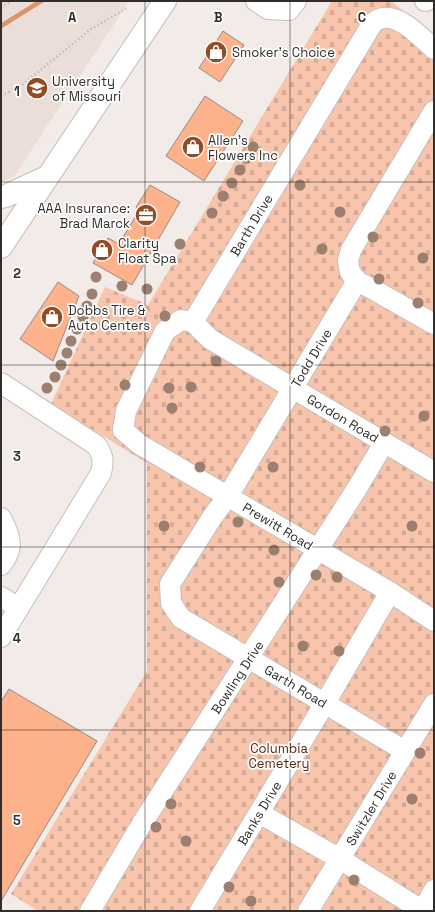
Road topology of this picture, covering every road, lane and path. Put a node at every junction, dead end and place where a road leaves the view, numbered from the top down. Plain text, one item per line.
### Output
1 (12, 1) edge
2 (165, 1) edge
3 (256, 1) edge
4 (296, 1) edge
5 (1, 7) edge
6 (127, 8) dead end
7 (434, 49) edge
8 (1, 95) edge
9 (434, 111) edge
10 (48, 176) junction
11 (1, 197) edge
12 (7, 226) edge
13 (1, 247) edge
14 (357, 281) junction
15 (193, 322) junction
16 (434, 324) edge
17 (1, 383) edge
18 (293, 388) junction
19 (384, 443) junction
20 (434, 472) edge
21 (228, 496) junction
22 (1, 518) edge
23 (318, 549) junction
24 (1, 565) edge
25 (390, 592) junction
26 (1, 597) edge
27 (171, 604) joint
28 (19, 608) junction
29 (434, 621) edge
30 (1, 637) edge
31 (249, 658) junction
32 (325, 703) junction
33 (434, 704) edge
34 (405, 751) junction
35 (259, 813) junction
36 (340, 859) junction
37 (434, 890) edge
38 (90, 911) edge
39 (200, 911) edge
40 (308, 911) edge
41 (423, 911) edge

1 - 5 path
2 - 10 main road
3 - 4 lane
6 - 8 path
7 - 15 lane, Barth Drive
9 - 14 lane
10 - 11 main road
10 - 12 main road
12 - 13 main road
14 - 16 lane
14 - 18 lane, Todd Drive
15 - 18 lane, Gordon Road
15 - 21 lane, Prewitt Road
17 - 28 lane
18 - 19 lane, Gordon Road
18 - 21 lane, Todd Drive
19 - 20 lane, Gordon Road
19 - 23 lane, Bowling Drive
21 - 23 lane, Prewitt Road
21 - 27 lane, Todd Drive
22 - 24 lane
23 - 25 lane, Prewitt Road
23 - 31 lane, Bowling Drive
25 - 29 lane, Prewitt Road
25 - 32 lane, Banks Drive
26 - 28 lane
27 - 31 lane, Garth Road
28 - 30 lane
31 - 32 lane, Garth Road
31 - 38 lane, Bowling Drive
32 - 34 lane, Garth Road
32 - 35 lane, Banks Drive
33 - 34 lane, Switzler Drive
34 - 36 lane, Switzler Drive
35 - 36 lane
35 - 39 lane, Banks Drive
36 - 40 lane, Switzler Drive
36 - 41 lane
37 - 41 lane

